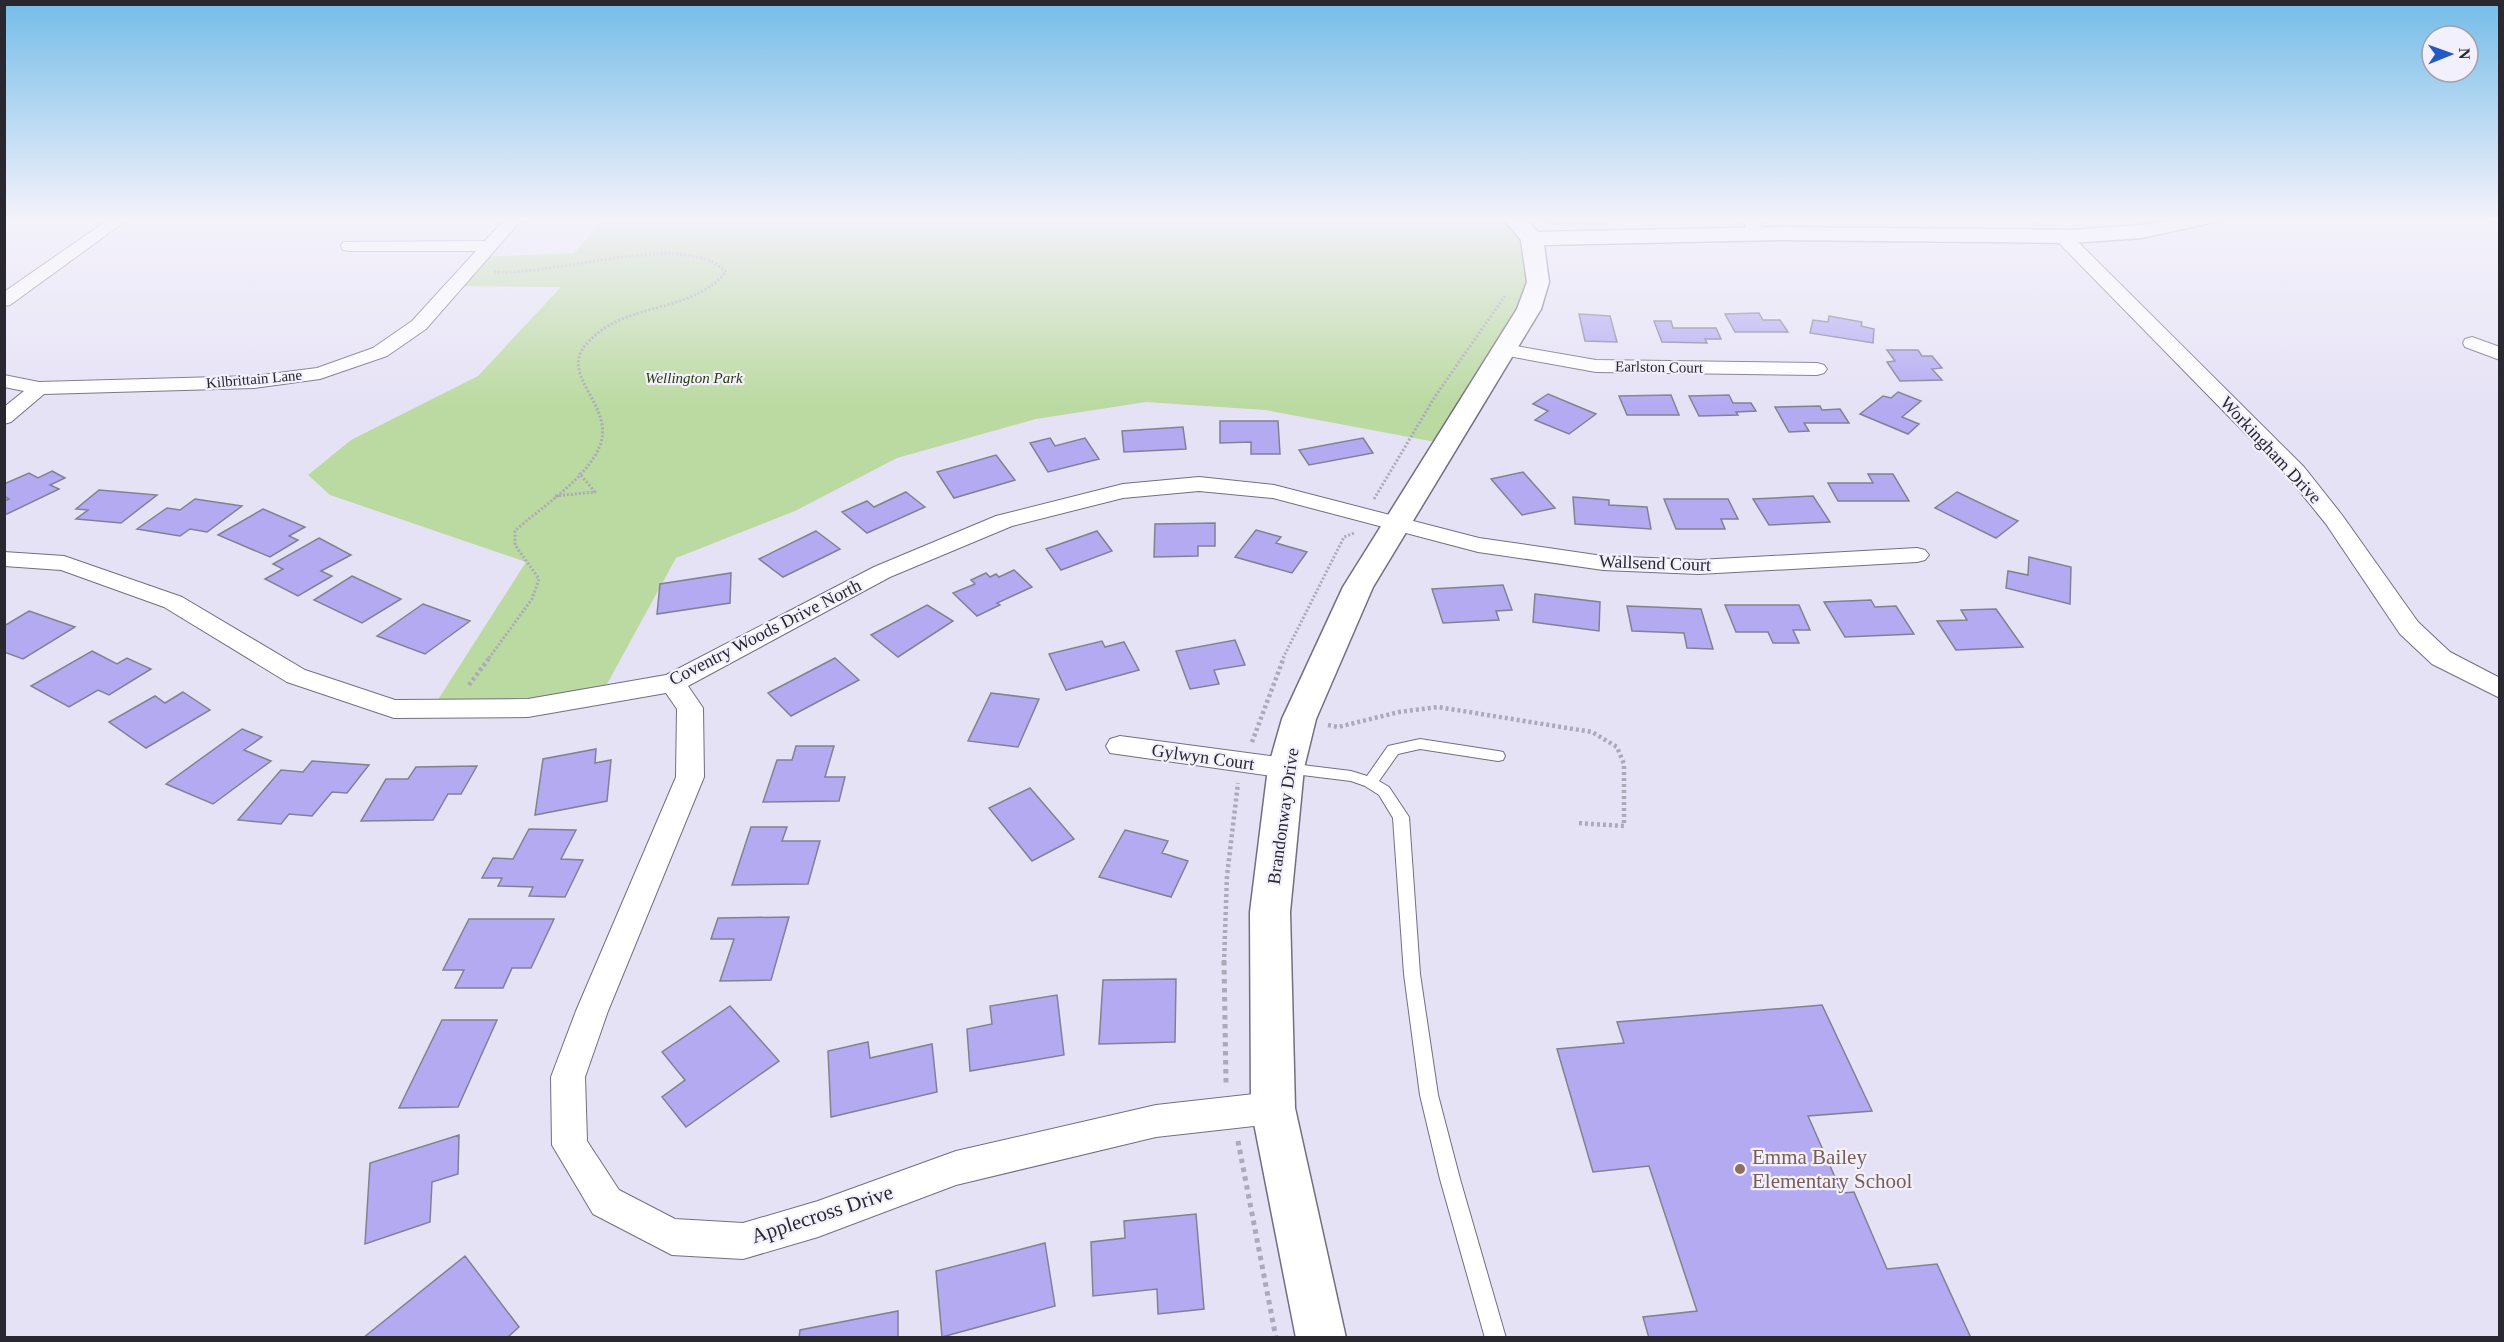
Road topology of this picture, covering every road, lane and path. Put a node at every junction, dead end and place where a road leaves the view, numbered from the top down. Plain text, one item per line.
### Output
1 (34, 280) edge
2 (460, 280) edge
3 (719, 280) edge
4 (1537, 280) edge
5 (2105, 280) edge
6 (4, 301) edge
7 (2472, 343) dead end
8 (1504, 350) junction
9 (2499, 354) edge
10 (1817, 369) dead end
11 (4, 381) edge
12 (39, 388) junction
13 (4, 418) edge
14 (579, 473) junction
15 (554, 496) junction
16 (1395, 525) junction
17 (1917, 555) dead end
18 (4, 559) edge
19 (672, 683) junction
20 (469, 685) dead end
21 (2499, 689) edge
22 (1120, 746) dead end
23 (1498, 756) dead end
24 (1286, 768) junction
25 (1370, 782) junction
26 (1273, 1108) junction
27 (1238, 1142) dead end
28 (1276, 1338) edge
29 (1321, 1338) edge
30 (1496, 1338) edge

1 - 6 street
2 - 12 street, Kilbrittain Lane
3 - 14 path
4 - 8 street, Brandonway Drive
5 - 21 street, Workingham Drive
7 - 9 street
8 - 10 street, Earlston Court
8 - 16 street, Brandonway Drive
11 - 12 street, Kilbrittain Lane
12 - 13 street
14 - 15 path
14 - 15 path
15 - 20 path
16 - 17 street, Wallsend Court
16 - 19 street, Coventry Woods Drive North
16 - 24 street, Brandonway Drive
18 - 19 street, Coventry Woods Drive North
19 - 26 street, Applecross Drive
22 - 24 street, Gylwyn Court
23 - 25 lane
24 - 25 lane
24 - 26 street, Brandonway Drive
25 - 30 lane
26 - 29 street, Brandonway Drive
27 - 28 path

